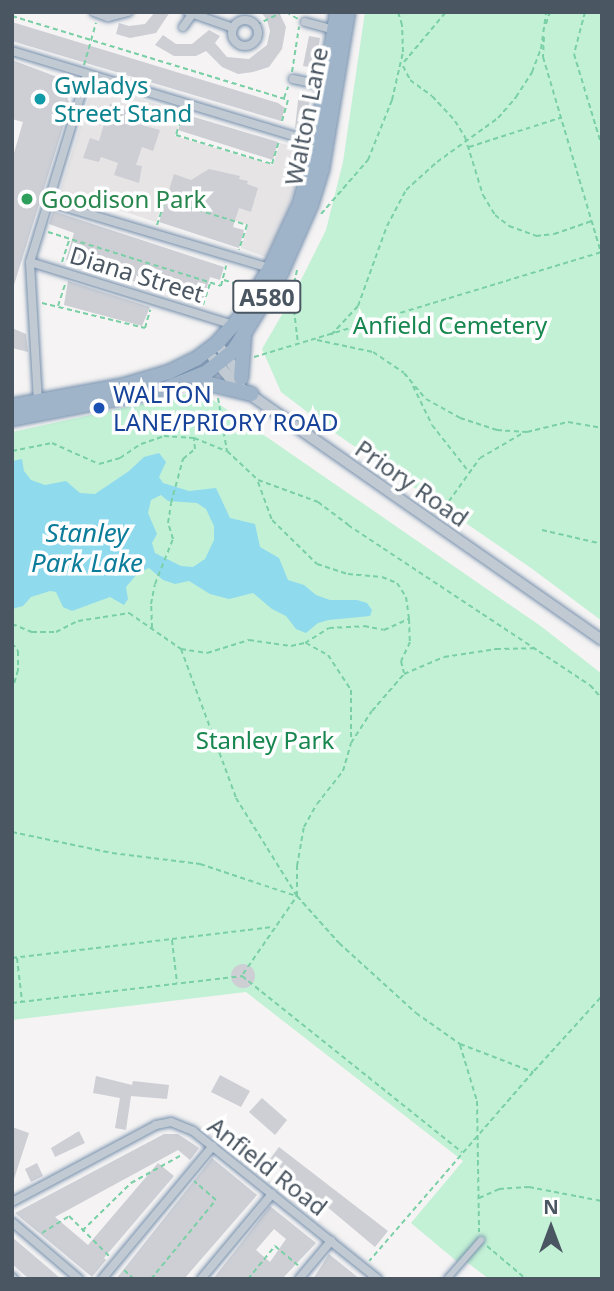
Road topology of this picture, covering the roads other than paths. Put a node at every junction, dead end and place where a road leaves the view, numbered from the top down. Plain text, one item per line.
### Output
1 (128, 12) edge
2 (337, 12) edge
3 (348, 12) edge
4 (100, 14) edge
5 (190, 14) edge
6 (303, 21) road end
7 (183, 27) dead end
8 (233, 28) junction
9 (334, 30) junction
10 (12, 51) edge
11 (85, 73) junction
12 (291, 79) road end
13 (325, 86) junction
14 (316, 143) junction
15 (48, 202) junction
16 (30, 262) junction
17 (275, 270) junction
18 (233, 325) junction
19 (245, 336) junction
20 (212, 347) junction
21 (222, 361) junction
22 (194, 380) junction
23 (247, 388) junction
24 (12, 406) edge
25 (39, 408) junction
26 (12, 419) edge
27 (602, 640) edge
28 (213, 1146) junction
29 (272, 1194) junction
30 (12, 1202) edge
31 (12, 1222) edge
32 (481, 1240) road end
33 (331, 1241) junction
34 (79, 1279) edge
35 (102, 1279) edge
36 (201, 1279) edge
37 (299, 1279) edge
38 (378, 1279) edge
39 (447, 1279) edge

1 - 4 street
2 - 9 highway, Walton Lane / A580
3 - 17 highway, Walton Lane / A580
5 - 7 street
5 - 8 street
6 - 9 street
8 - 8 street
9 - 13 highway, Walton Lane / A580
10 - 11 street
11 - 14 street
11 - 15 street
12 - 13 street
13 - 14 highway, Walton Lane / A580
14 - 17 highway, Walton Lane / A580
15 - 16 street
15 - 17 street
16 - 18 street, Diana Street
16 - 25 street
17 - 18 highway, Walton Lane / A580
17 - 19 highway, Walton Lane / A580
18 - 20 highway, Walton Lane / A580
19 - 21 highway, Walton Lane / A580
19 - 23 highway
20 - 21 street
20 - 25 highway, Walton Lane / A580
21 - 22 highway, Walton Lane / A580
21 - 23 street
22 - 23 highway
22 - 25 highway, Walton Lane / A580
23 - 27 street, Priory Road
24 - 25 highway, Walton Lane / A580
25 - 26 highway, Walton Lane / A580
28 - 29 street, Anfield Road
28 - 30 street, Anfield Road
28 - 35 street
29 - 33 street, Anfield Road
29 - 36 street
31 - 34 street
32 - 39 street
33 - 37 street
33 - 38 street, Anfield Road

